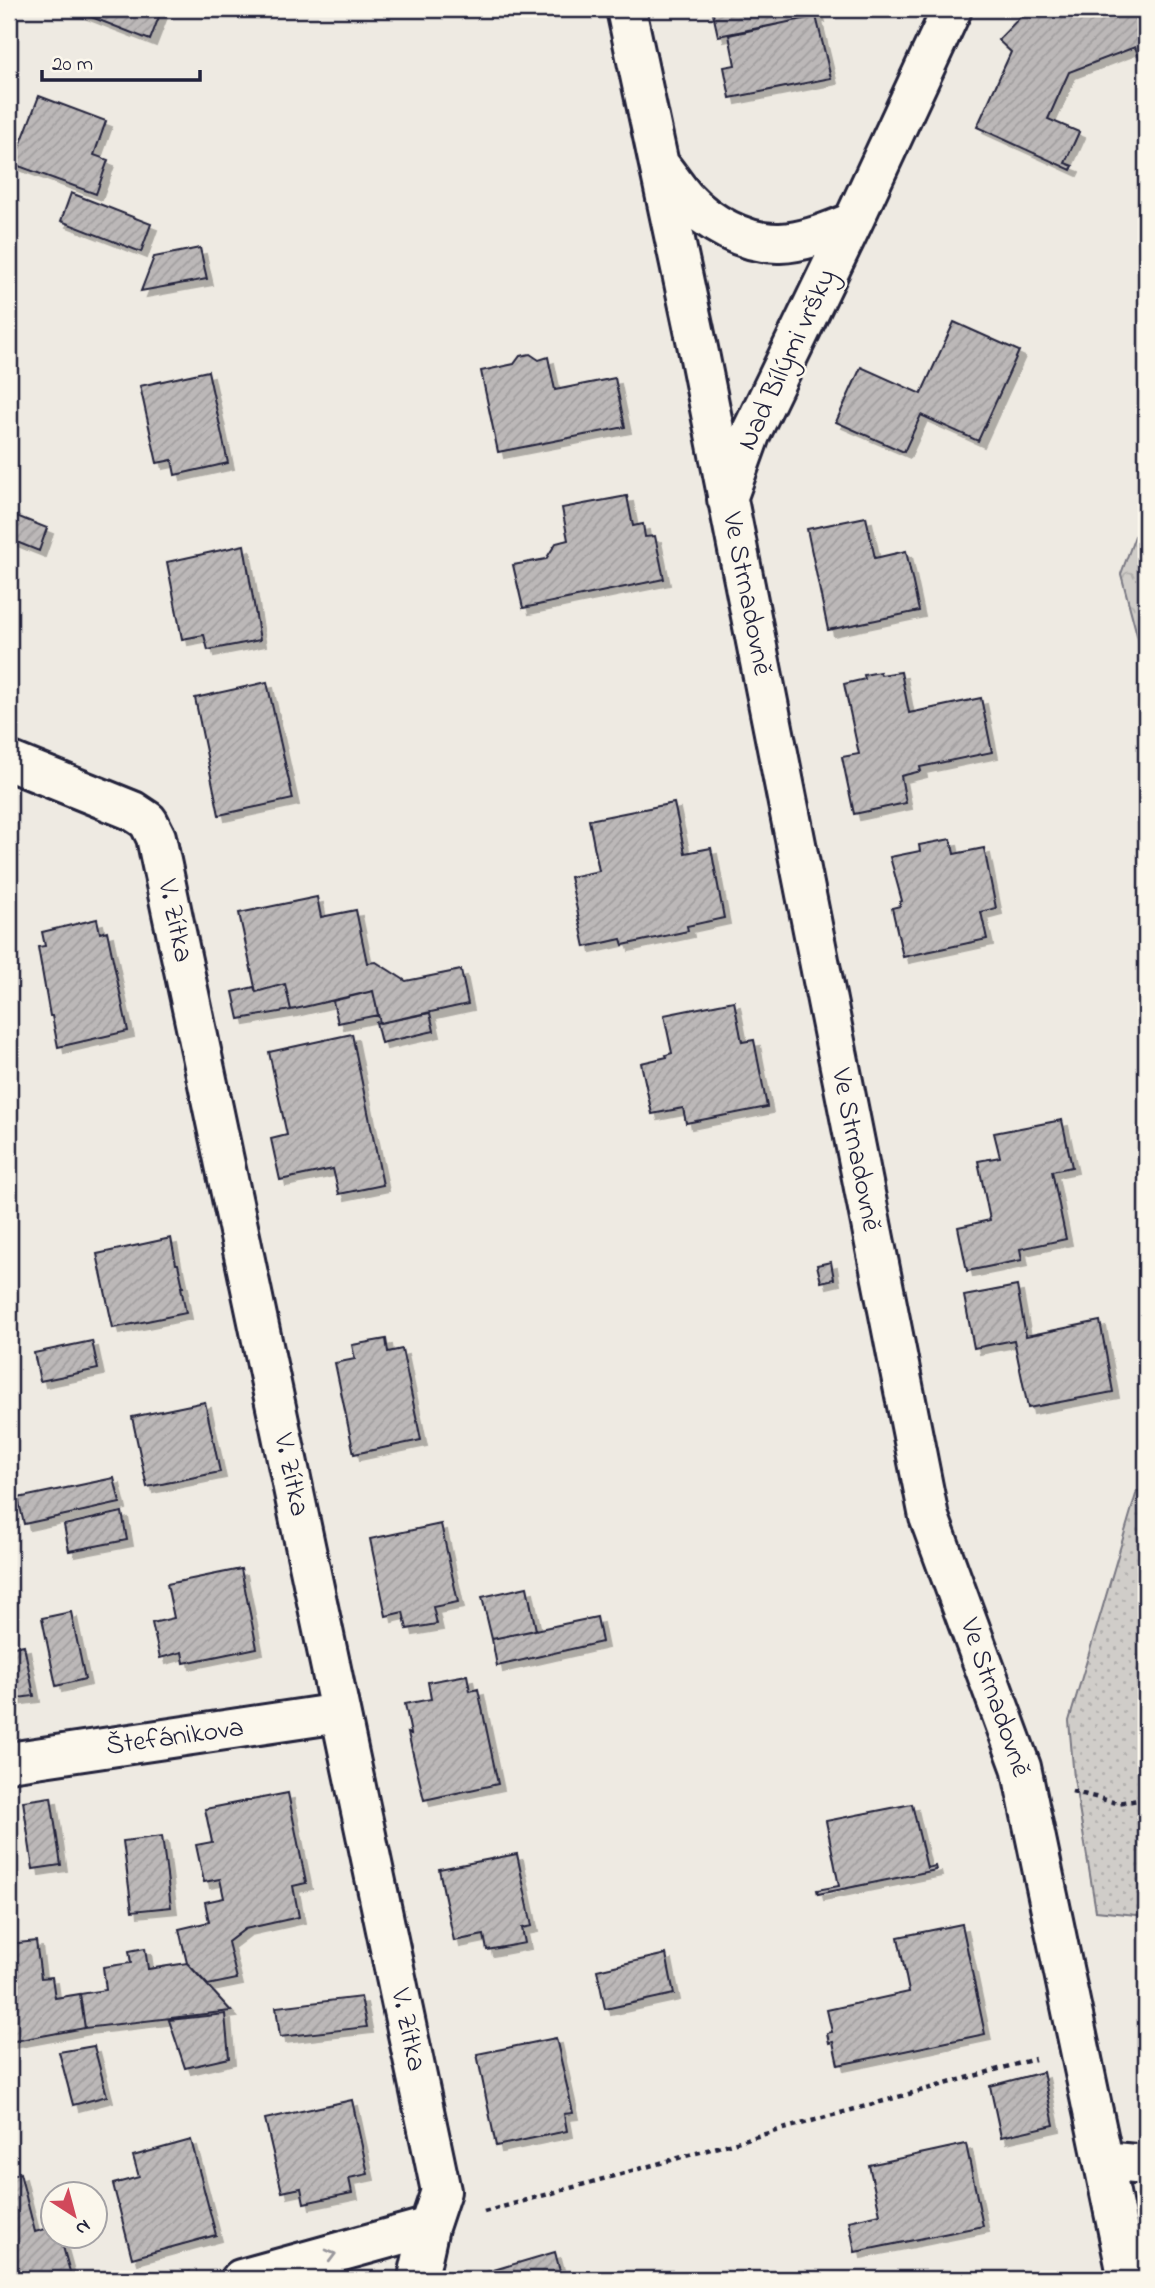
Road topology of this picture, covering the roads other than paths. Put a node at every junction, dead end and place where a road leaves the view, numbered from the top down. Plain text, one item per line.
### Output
1 (626, 9) edge
2 (952, 9) edge
3 (658, 163) junction
4 (853, 222) junction
5 (727, 499) junction
6 (9, 761) edge
7 (340, 1713) junction
8 (9, 1762) edge
9 (1104, 2161) junction
10 (1146, 2165) edge
11 (429, 2227) junction
12 (241, 2279) edge
13 (421, 2279) edge
14 (1128, 2279) edge

1 - 3 street, Ve Strnadovně
2 - 4 street, Nad Bílými vršky
3 - 4 street, Nad Bílými vršky
3 - 5 street, Ve Strnadovně
4 - 5 street, Nad Bílými vršky
5 - 9 street, Ve Strnadovně
6 - 7 street, V. Zítka
7 - 8 street, Štefánikova
7 - 11 street, V. Zítka
9 - 10 street
9 - 14 street, Ve Strnadovně
12 -> 11 street
11 - 13 street, V. Zítka

